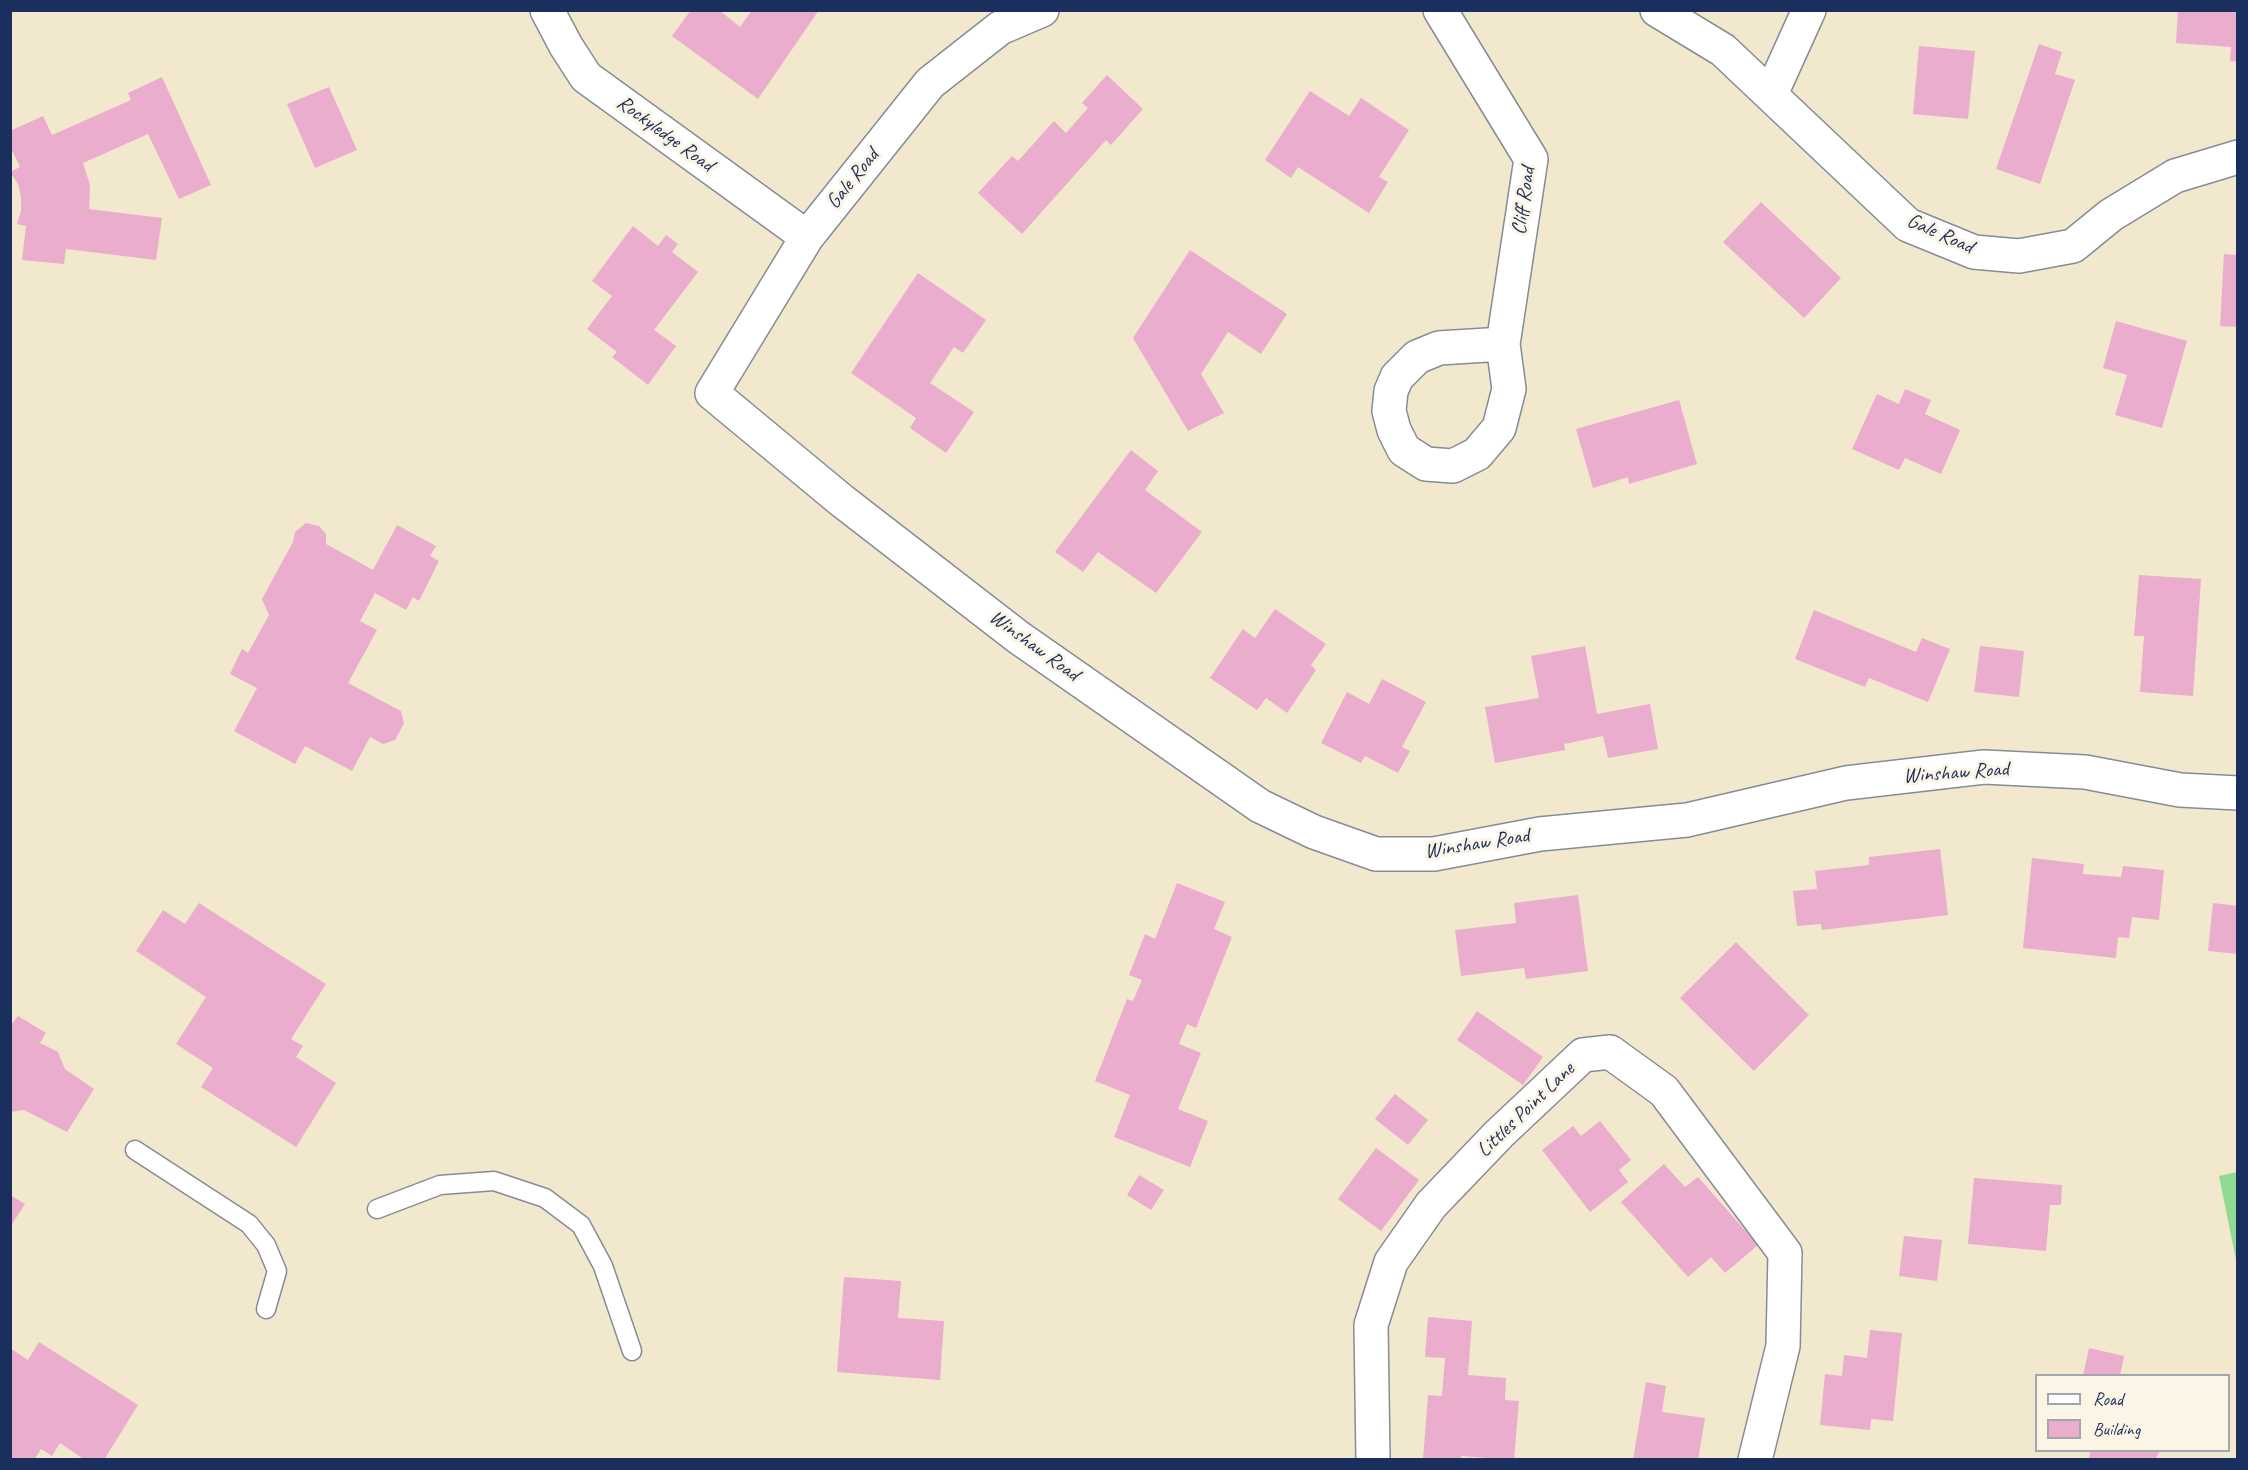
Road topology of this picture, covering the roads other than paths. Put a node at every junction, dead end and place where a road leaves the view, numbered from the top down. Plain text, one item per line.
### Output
1 (547, 10) edge
2 (1042, 10) edge
3 (1440, 10) edge
4 (1657, 10) edge
5 (1809, 10) edge
6 (1770, 93) junction
7 (2238, 157) edge
8 (807, 237) junction
9 (1503, 344) dead end
10 (712, 393) joint
11 (2238, 793) edge
12 (135, 1149) dead end
13 (377, 1209) dead end
14 (266, 1309) dead end
15 (632, 1352) dead end
16 (1373, 1460) edge
17 (1755, 1460) edge

1 - 8 street, Rockyledge Road
2 - 8 street, Gale Road
3 - 9 street, Cliff Road
4 - 6 street, Gale Road
5 - 6 street
6 - 7 street, Gale Road
8 - 10 street, Gale Road
10 - 11 street, Winshaw Road
12 - 14 lane
13 - 15 lane
16 - 17 street, Littles Point Lane

